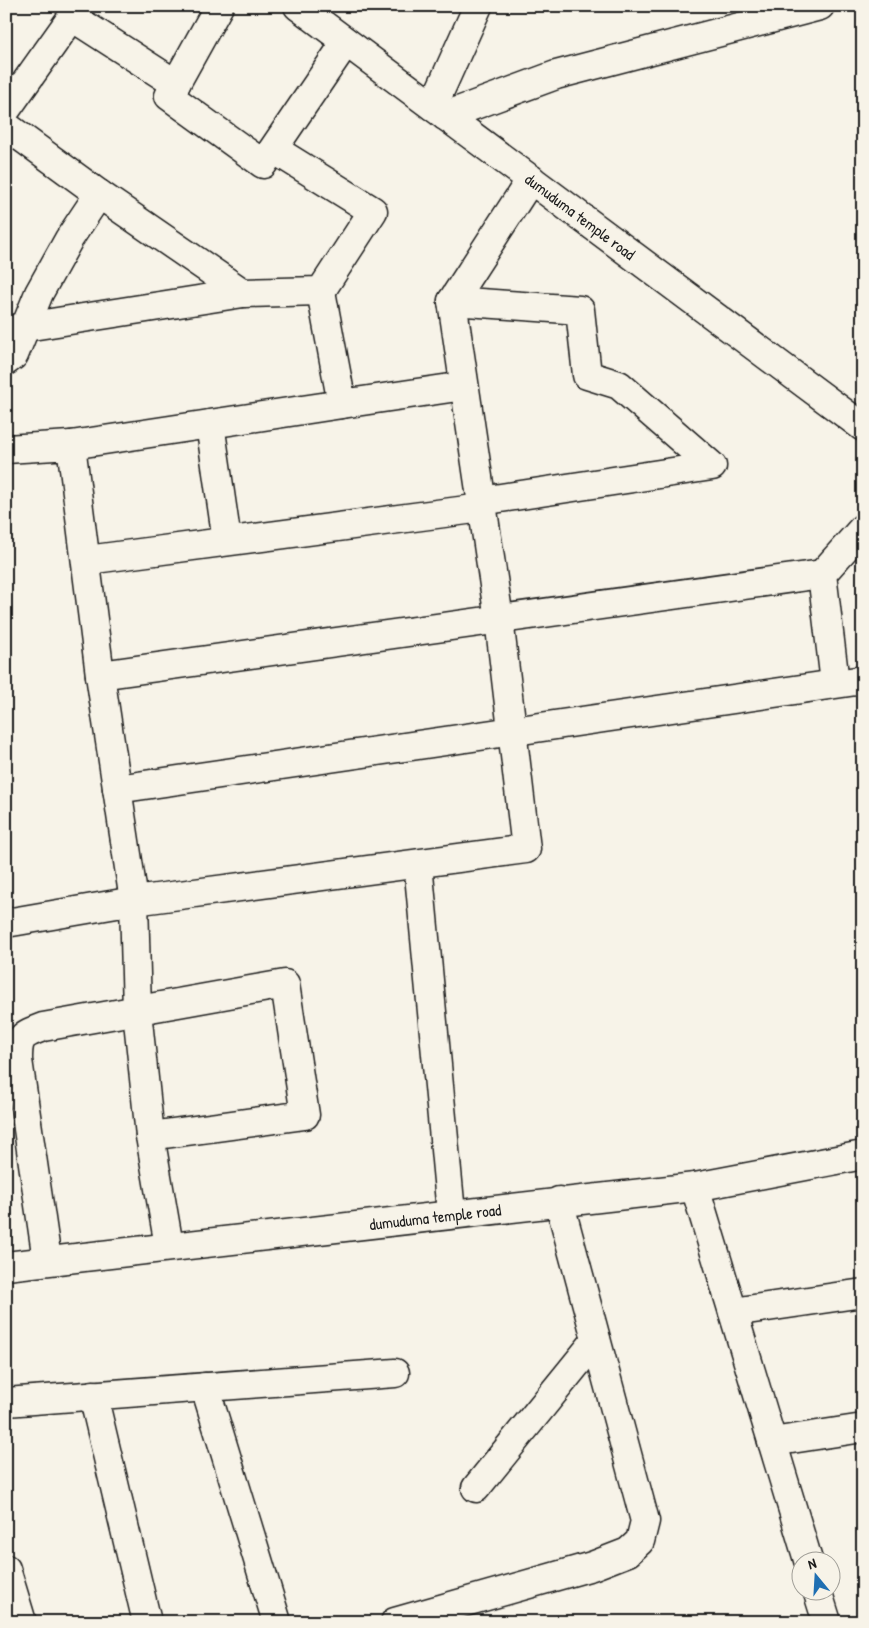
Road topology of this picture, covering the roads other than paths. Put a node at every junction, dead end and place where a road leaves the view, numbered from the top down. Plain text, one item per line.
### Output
1 (219, 6) edge
2 (298, 6) edge
3 (478, 6) edge
4 (820, 6) edge
5 (68, 10) edge
6 (787, 10) edge
7 (327, 14) edge
8 (346, 42) junction
9 (176, 84) junction
10 (6, 110) edge
11 (439, 111) junction
12 (6, 126) edge
13 (275, 150) junction
14 (531, 180) junction
15 (99, 194) junction
16 (321, 291) junction
17 (244, 293) junction
18 (452, 301) junction
19 (16, 329) edge
20 (6, 361) edge
21 (464, 386) junction
22 (342, 404) junction
23 (210, 424) junction
24 (863, 427) edge
25 (71, 445) junction
26 (6, 449) edge
27 (482, 504) junction
28 (863, 528) edge
29 (226, 541) junction
30 (87, 560) junction
31 (822, 574) junction
32 (499, 619) junction
33 (100, 675) junction
34 (863, 680) edge
35 (835, 683) junction
36 (512, 732) junction
37 (117, 789) junction
38 (418, 864) junction
39 (134, 901) junction
40 (6, 922) edge
41 (137, 1012) junction
42 (150, 1136) junction
43 (863, 1155) edge
44 (695, 1187) junction
45 (559, 1201) junction
46 (451, 1214) junction
47 (169, 1246) junction
48 (47, 1260) junction
49 (6, 1266) edge
50 (863, 1293) edge
51 (733, 1312) junction
52 (596, 1340) junction
53 (395, 1373) dead end
54 (204, 1387) junction
55 (93, 1396) junction
56 (6, 1402) edge
57 (863, 1428) edge
58 (772, 1442) junction
59 (476, 1488) dead end
60 (805, 1550) edge
61 (6, 1569) edge
62 (819, 1600) edge
63 (823, 1621) edge
64 (22, 1622) edge
65 (147, 1622) edge
66 (277, 1622) edge
67 (395, 1622) edge

1 - 9 street
2 - 7 street, dumuduma temple road
3 - 11 street
4 - 6 street
5 - 9 street
5 - 10 street
6 - 11 street
7 - 8 street, dumuduma temple road
8 - 11 street, dumuduma temple road
8 - 13 street
9 - 13 street
11 - 14 street, dumuduma temple road
12 - 15 street
13 - 16 street
14 - 18 street
14 - 24 street, dumuduma temple road
15 - 17 street
15 - 19 street
16 - 17 street
16 - 22 street
17 - 19 street
18 - 21 street
18 - 27 street
19 - 20 street
21 - 22 street
21 - 27 street
22 - 23 street
23 - 25 street
23 - 29 street
25 - 26 street
25 - 30 street
27 - 29 street
27 - 32 street
28 - 31 street
29 - 30 street
30 - 33 street
31 - 32 street
31 - 35 street
32 - 33 street
32 - 36 street
33 - 37 street
34 - 35 street
35 - 36 street
36 - 37 street
36 - 38 street
37 - 39 street
38 - 39 street
38 - 46 street
39 - 40 street
39 - 41 street
41 - 42 street
41 - 42 street
41 - 48 street
42 - 47 street
43 - 44 street, dumuduma temple road
44 - 45 street, dumuduma temple road
44 - 51 street
45 - 46 street, dumuduma temple road
45 - 52 street
46 - 47 street, dumuduma temple road
47 - 48 street, dumuduma temple road
48 - 49 street, dumuduma temple road
50 - 51 street
51 - 58 street
52 - 59 street
52 - 67 street
53 - 54 street
54 - 55 street
54 - 66 street
55 - 56 street
55 - 65 street
57 - 58 street
58 - 60 street
61 - 64 street
62 - 63 street

